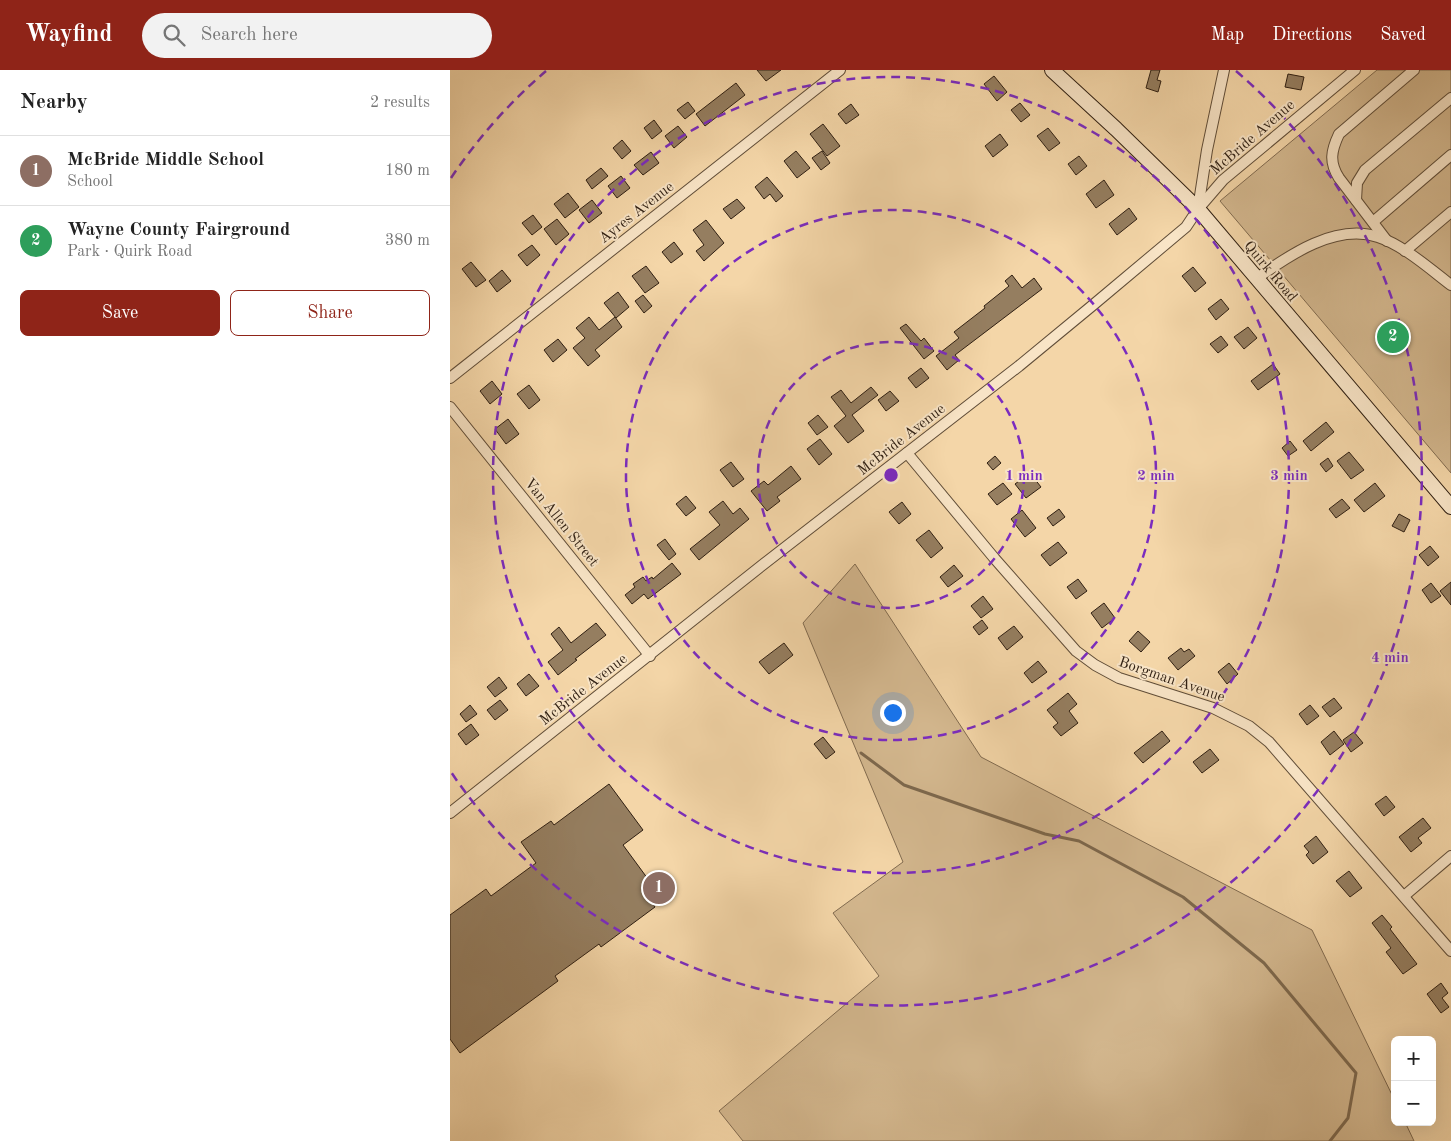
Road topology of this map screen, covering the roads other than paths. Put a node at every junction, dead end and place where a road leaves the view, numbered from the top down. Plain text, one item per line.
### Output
1 (840, 70) edge
2 (1052, 70) edge
3 (1224, 70) edge
4 (1355, 70) edge
5 (1414, 70) edge
6 (1451, 98) edge
7 (1451, 155) edge
8 (1356, 200) junction
9 (1198, 209) junction
10 (1451, 212) edge
11 (1373, 222) junction
12 (1387, 241) junction
13 (1404, 251) junction
14 (1256, 279) junction
15 (1451, 285) edge
16 (450, 378) edge
17 (450, 407) edge
18 (907, 453) junction
19 (1451, 507) edge
20 (650, 656) junction
21 (450, 813) edge
22 (1451, 856) edge
23 (1404, 896) junction
24 (1451, 951) edge

1 - 16 street, Ayres Avenue
2 - 9 street, Quirk Road
3 - 9 street
4 - 9 street, McBride Avenue
5 - 8 street
6 - 8 street
7 - 11 street
8 - 11 street
9 - 14 street, Quirk Road
9 - 18 street, McBride Avenue
10 - 13 street
11 - 12 street
12 - 13 street
12 - 14 street
13 - 15 street
14 - 19 street, Quirk Road
17 - 20 street, Van Allen Street
18 - 20 street, McBride Avenue
18 - 23 street, Borgman Avenue
20 - 21 street, McBride Avenue
22 - 23 street
23 - 24 street, Borgman Avenue

